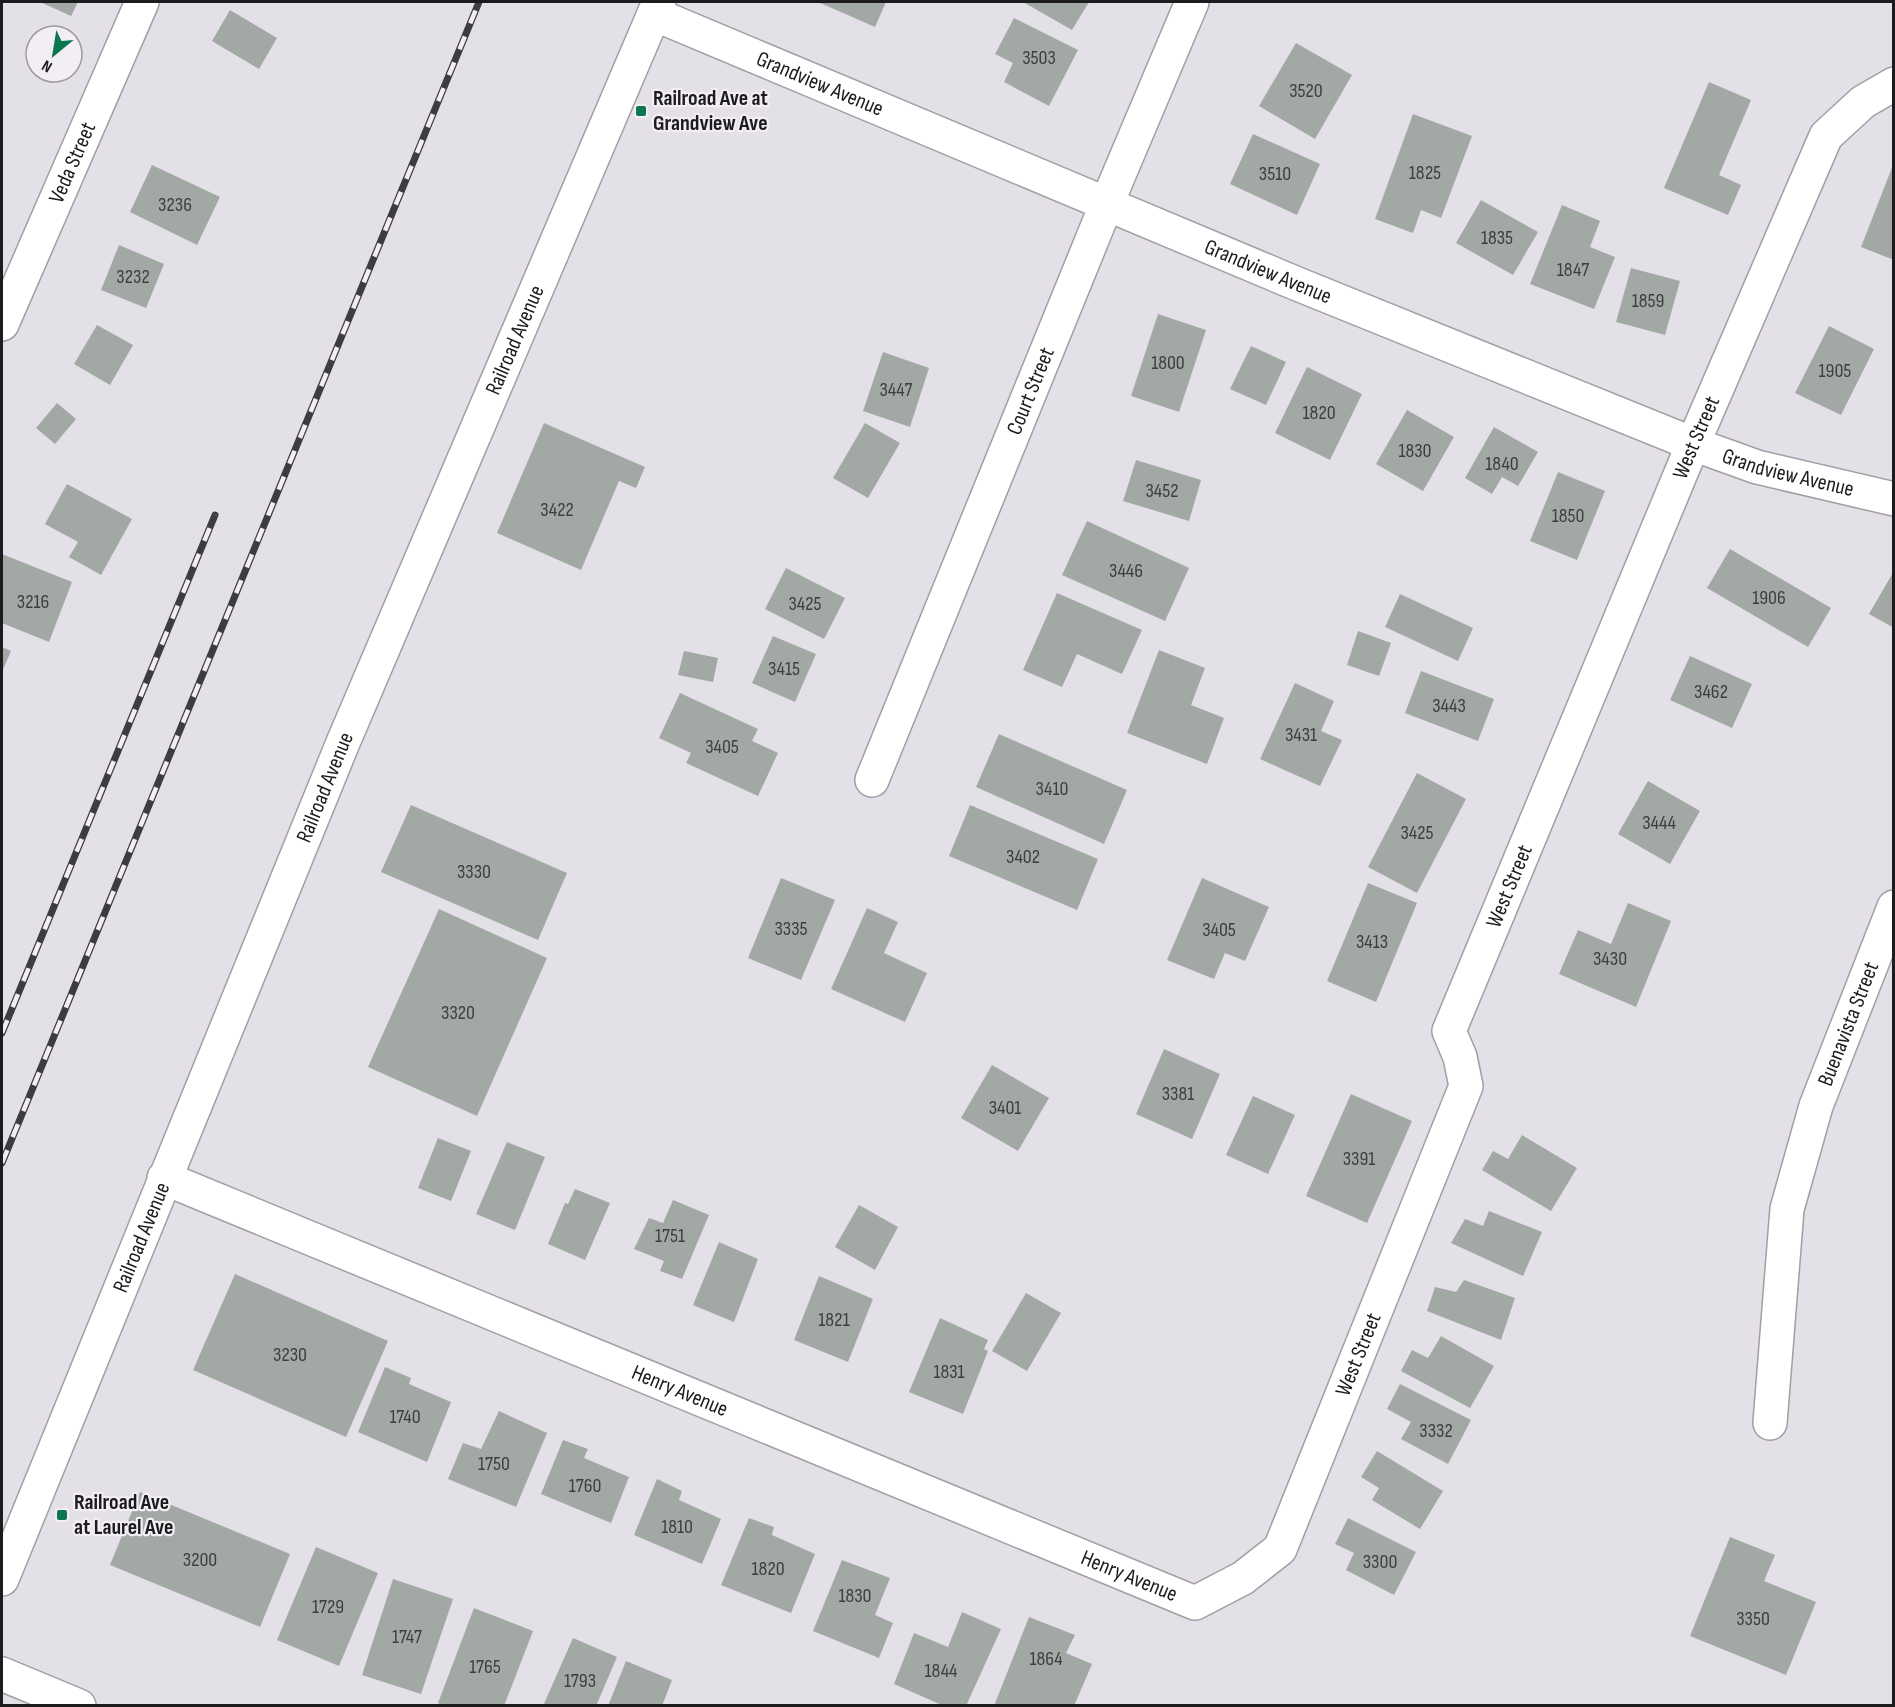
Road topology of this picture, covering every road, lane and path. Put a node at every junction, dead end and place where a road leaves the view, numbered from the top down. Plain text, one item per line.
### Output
1 (142, 2) edge
2 (1192, 2) edge
3 (657, 8) edge
4 (1893, 84) edge
5 (1107, 203) junction
6 (2, 324) edge
7 (1693, 444) junction
8 (1893, 499) edge
9 (872, 780) dead end
10 (1893, 907) edge
11 (164, 1178) junction
12 (1770, 1423) dead end
13 (2, 1579) edge
14 (1196, 1603) joint
15 (2, 1674) edge
16 (79, 1706) edge

1 - 6 street, Veda Street
2 - 5 street, Court Street
3 - 5 street, Grandview Avenue
3 - 11 street, Railroad Avenue
4 - 7 street, West Street
5 - 7 street, Grandview Avenue
5 - 9 street, Court Street
7 - 8 street, Grandview Avenue
7 - 14 street, West Street
10 - 12 street, Buenavista Street
11 - 13 street, Railroad Avenue
11 - 14 street, Henry Avenue
15 - 16 street

